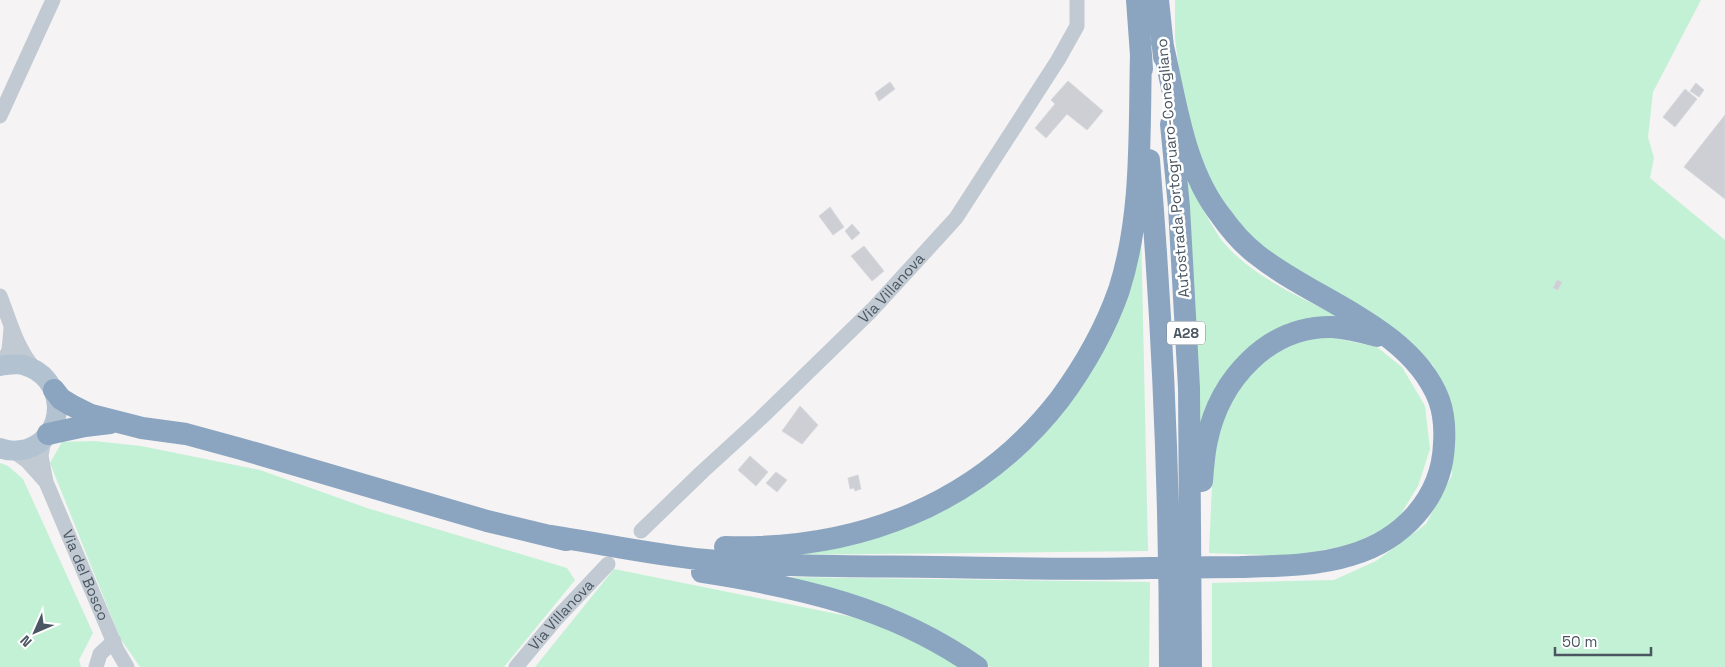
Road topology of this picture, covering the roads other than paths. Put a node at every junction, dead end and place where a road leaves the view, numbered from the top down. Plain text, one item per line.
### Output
1 (53, 0) edge
2 (1077, 0) edge
3 (1136, 0) edge
4 (1158, 0) edge
5 (1162, 42) junction
6 (1141, 54) junction
7 (0, 116) edge
8 (0, 296) edge
9 (12, 325) junction
10 (1391, 340) junction
11 (0, 366) edge
12 (35, 370) junction
13 (54, 390) junction
14 (118, 422) junction
15 (46, 437) junction
16 (6, 449) edge
17 (46, 482) junction
18 (641, 531) dead end
19 (552, 536) junction
20 (608, 564) dead end
21 (114, 641) junction
22 (96, 667) edge
23 (127, 667) edge
24 (516, 667) edge
25 (977, 667) edge
26 (1170, 667) edge
27 (1191, 667) edge
28 (1200, 667) edge

1 - 7 street
2 - 18 street, Via Villanova
3 - 6 highway, Autostrada Portogruaro-Conegliano / A28
4 - 5 highway, Autostrada Portogruaro-Conegliano / A28
5 - 10 highway
5 - 27 highway, Autostrada Portogruaro-Conegliano / A28
6 - 19 highway
6 - 26 highway, Autostrada Portogruaro-Conegliano / A28
8 - 9 street
9 - 11 street
9 - 12 street
10 - 19 highway
10 - 28 highway
11 - 12 main road
12 - 13 main road
13 - 14 highway
13 - 15 main road
14 - 15 highway
14 - 19 highway
15 - 16 main road
15 - 17 street
16 - 17 street
17 - 21 street, Via del Bosco
19 - 25 highway
20 - 24 street, Via Villanova
21 - 22 street
21 - 23 street, Via del Bosco

